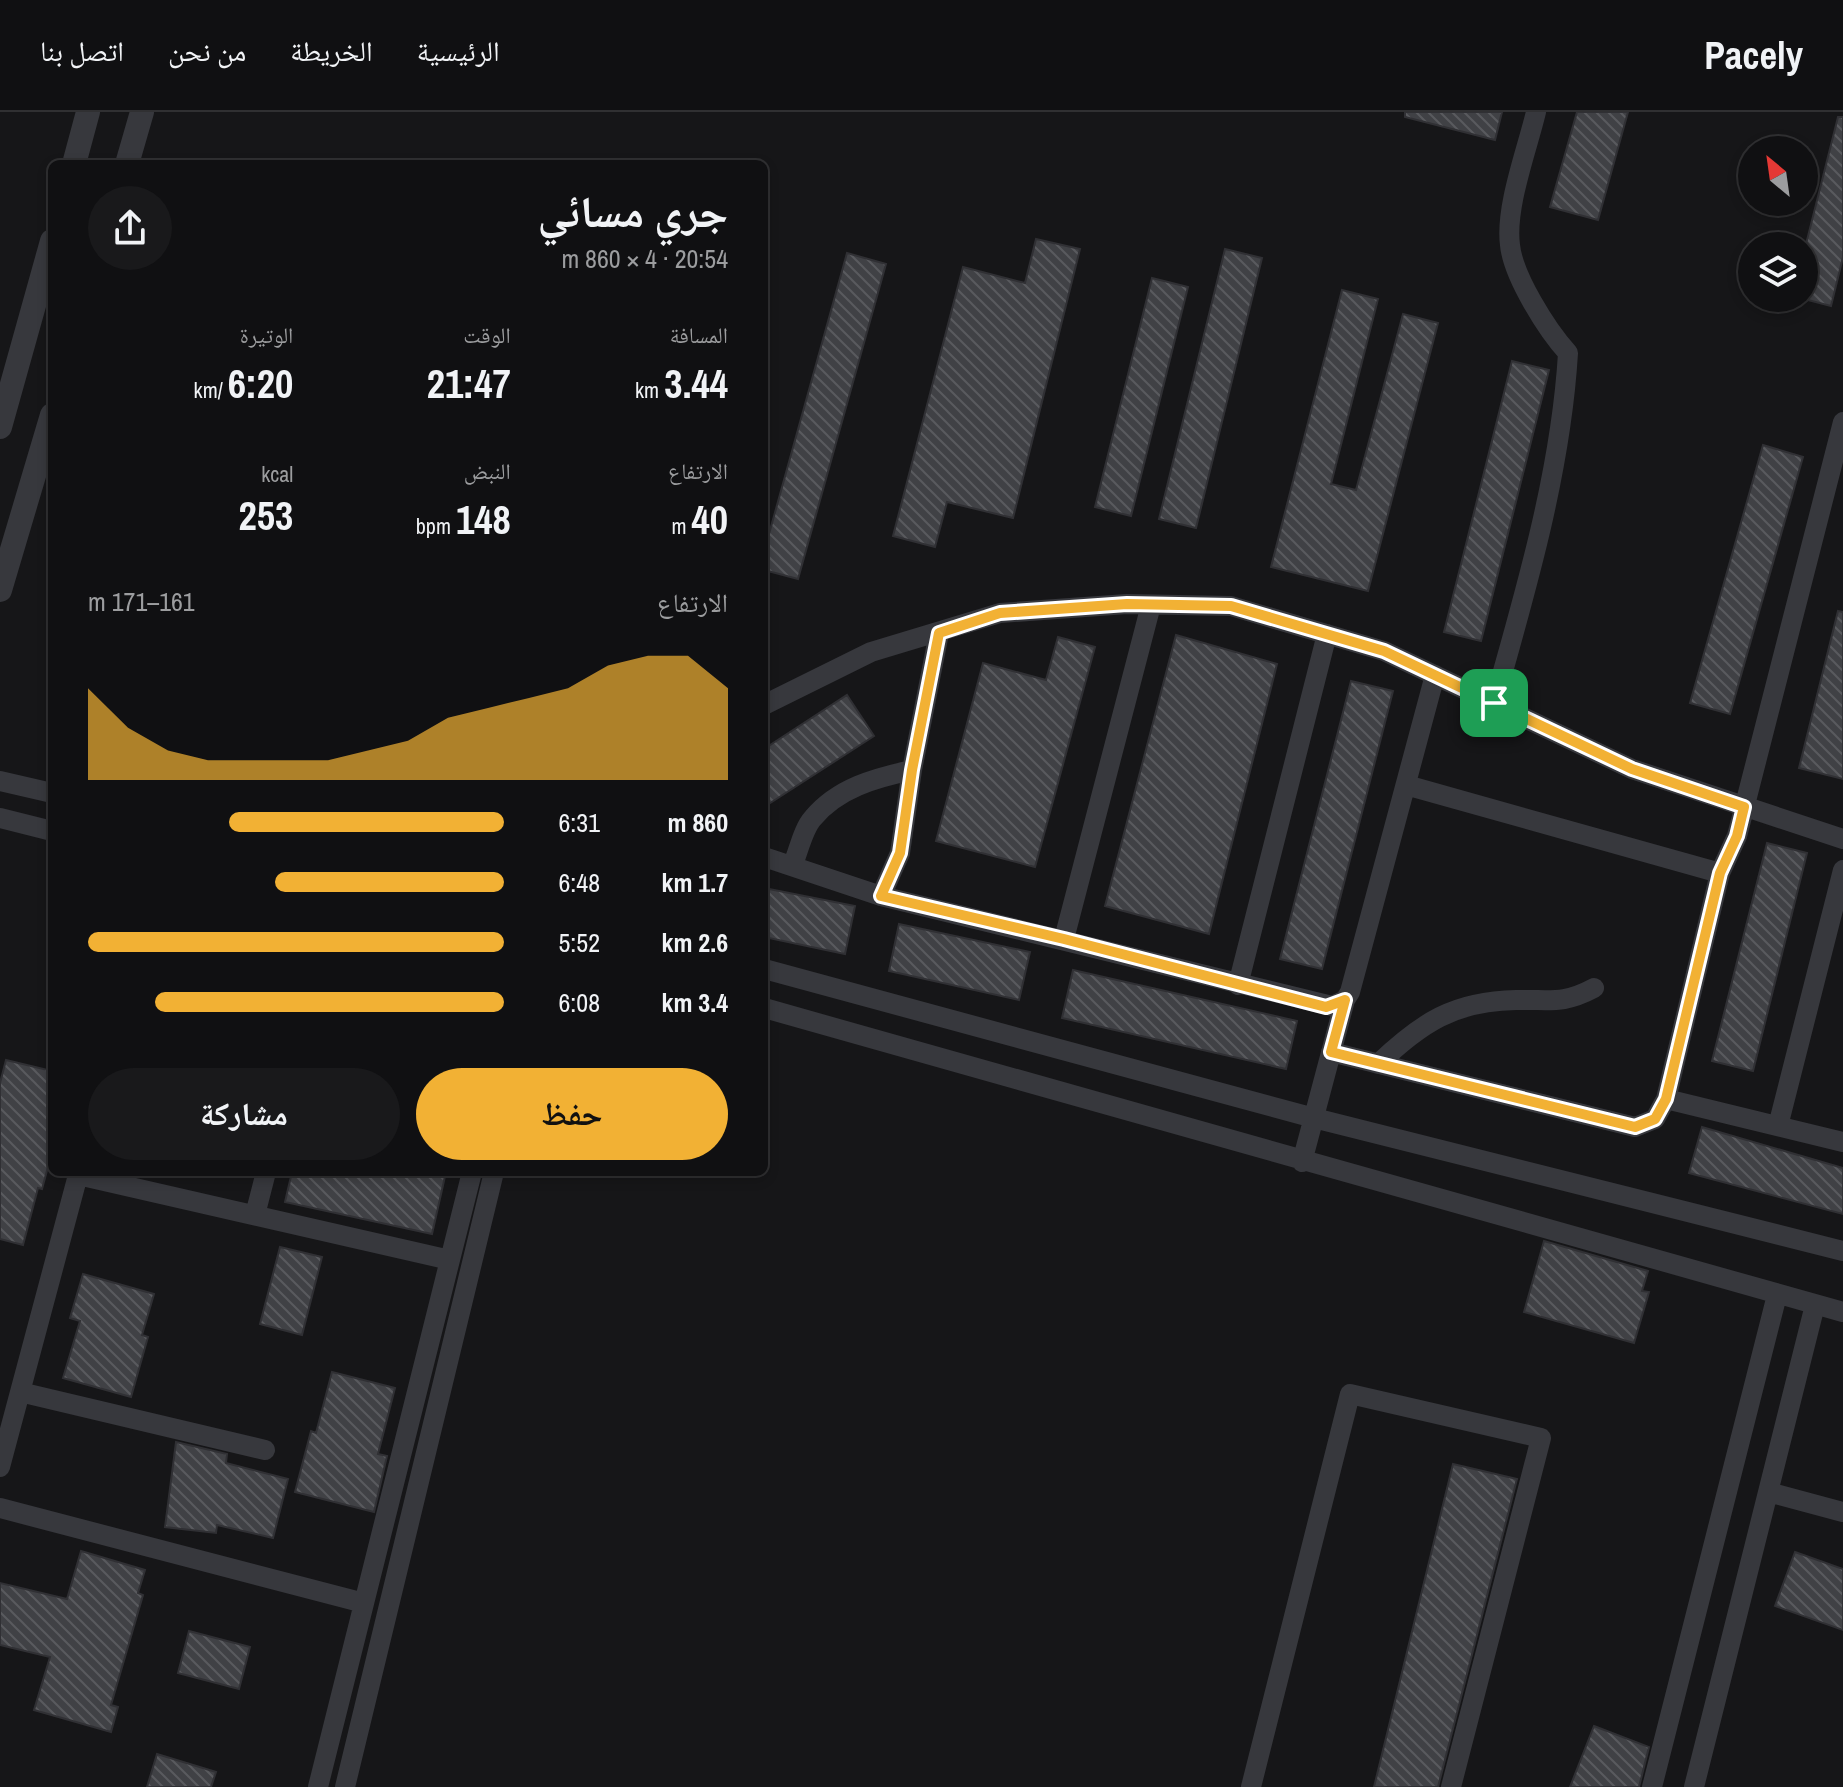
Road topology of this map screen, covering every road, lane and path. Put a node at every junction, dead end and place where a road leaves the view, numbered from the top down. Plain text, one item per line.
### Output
1 (88, 112) edge
2 (142, 112) edge
3 (1536, 112) edge
4 (75, 160) edge
5 (128, 160) edge
6 (48, 255) edge
7 (1843, 422) edge
8 (0, 427) edge
9 (48, 428) edge
10 (0, 590) edge
11 (1151, 605) junction
12 (939, 633) junction
13 (1327, 634) junction
14 (1435, 675) junction
15 (768, 703) edge
16 (1494, 703) junction
17 (912, 770) junction
18 (0, 781) edge
19 (1406, 785) junction
20 (48, 792) edge
21 (1744, 807) junction
22 (0, 818) edge
23 (48, 830) edge
24 (1843, 839) edge
25 (768, 858) edge
26 (793, 864) junction
27 (1843, 870) edge
28 (1720, 873) junction
29 (881, 896) junction
30 (1064, 939) junction
31 (768, 970) edge
32 (1238, 985) junction
33 (1594, 988) dead end
34 (1345, 1000) junction
35 (768, 1009) edge
36 (1331, 1052) junction
37 (1378, 1064) junction
38 (1666, 1099) junction
39 (1314, 1118) junction
40 (1778, 1126) junction
41 (1843, 1142) edge
42 (1302, 1162) junction
43 (78, 1176) edge
44 (82, 1176) edge
45 (265, 1176) edge
46 (471, 1176) edge
47 (493, 1176) edge
48 (255, 1215) junction
49 (1843, 1251) edge
50 (450, 1260) junction
51 (1777, 1295) junction
52 (1815, 1305) junction
53 (1843, 1312) edge
54 (20, 1392) junction
55 (265, 1450) dead end
56 (0, 1467) edge
57 (1768, 1492) junction
58 (0, 1508) edge
59 (1843, 1512) edge
60 (364, 1603) junction
61 (318, 1787) edge
62 (345, 1787) edge
63 (1251, 1787) edge
64 (1451, 1787) edge
65 (1652, 1787) edge
66 (1694, 1787) edge

1 - 4 street
2 - 5 street
3 - 16 street
6 - 8 street
7 - 21 street
9 - 10 street
11 - 12 street
11 - 13 street
11 - 30 street
12 - 15 street
12 - 17 street
13 - 14 street
13 - 32 street
14 - 16 street
14 - 19 street
16 - 21 street
17 - 26 street
17 - 29 street
18 - 20 street
19 - 28 street
19 - 34 street
21 - 24 street
21 - 28 street
22 - 23 street
25 - 26 street
26 - 29 street
27 - 40 street
28 - 38 street
29 - 30 street
30 - 32 street
31 - 39 street
32 - 34 street
33 - 37 street
34 - 36 street
35 - 42 street
36 - 37 street
36 - 39 street
37 - 38 street
38 - 40 street
39 - 42 street
39 - 49 street
40 - 41 street
42 - 51 street
43 - 54 street
44 - 48 street
45 - 48 street
46 - 50 street
47 - 62 street
48 - 50 street
50 - 60 street
51 - 52 street
51 - 65 street
52 - 53 street
52 - 57 street
54 - 55 street
54 - 56 street
57 - 59 street
57 - 66 street
58 - 60 street
60 - 61 street
63 - 64 street

